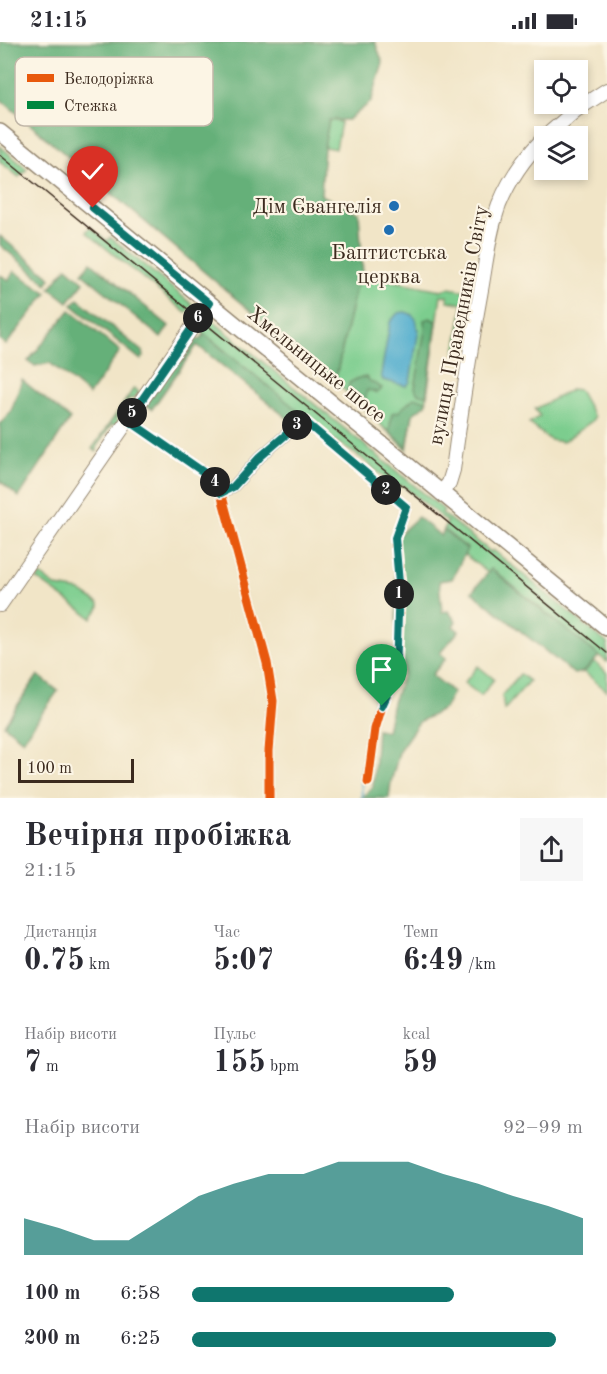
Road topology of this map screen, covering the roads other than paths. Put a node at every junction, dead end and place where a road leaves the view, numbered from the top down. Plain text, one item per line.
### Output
1 (607, 90) edge
2 (558, 126) edge
3 (0, 132) edge
4 (534, 149) edge
5 (209, 303) junction
6 (128, 420) junction
7 (221, 493) junction
8 (441, 493) junction
9 (0, 605) edge
10 (607, 628) edge
11 (368, 782) dead end
12 (269, 798) edge

1 - 2 main road, вулиця Праведників Світу
3 - 5 main road, Хмельницьке шосе
4 - 8 main road, вулиця Праведників Світу
5 - 6 main road
5 - 8 main road, Хмельницьке шосе
6 - 7 street
6 - 9 main road
7 - 11 street
7 - 12 street
8 - 10 main road, Хмельницьке шосе

